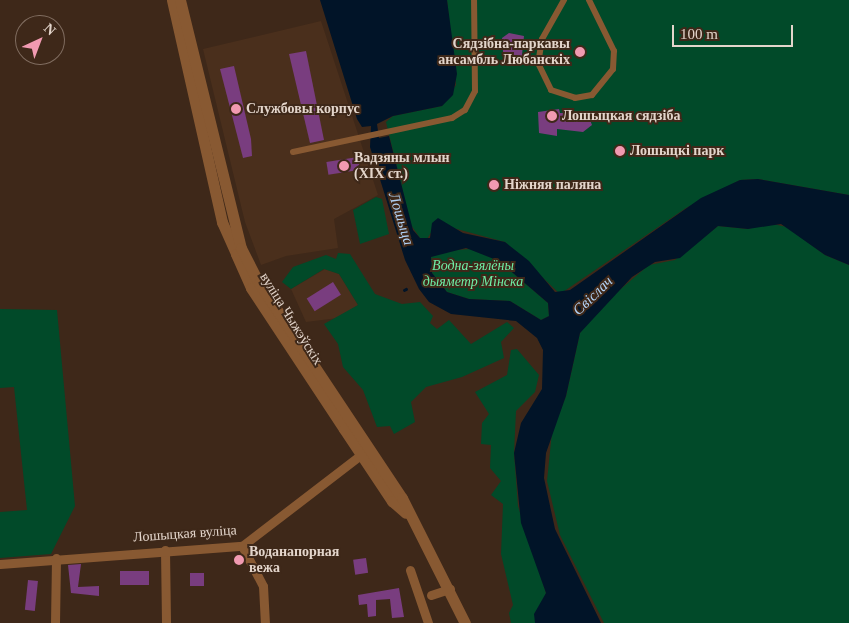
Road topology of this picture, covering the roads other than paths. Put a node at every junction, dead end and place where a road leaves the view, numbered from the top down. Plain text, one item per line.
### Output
1 (172, 0) edge
2 (180, 0) edge
3 (474, 0) edge
4 (564, 0) edge
5 (589, 0) edge
6 (294, 152) dead end
7 (365, 451) junction
8 (242, 546) junction
9 (165, 550) junction
10 (56, 558) junction
11 (0, 564) edge
12 (410, 570) dead end
13 (450, 589) junction
14 (431, 595) dead end
15 (55, 623) edge
16 (166, 623) edge
17 (265, 623) edge
18 (428, 623) edge
19 (464, 623) edge

1 - 7 street, вуліца Чыжэўскіх
2 - 7 street, вуліца Чыжэўскіх
3 - 6 street
4 - 5 street
7 - 8 street, Лошыцкая вуліца
7 - 13 street, вуліца Чыжэўскіх
8 - 9 street, Лошыцкая вуліца
8 - 17 street
9 - 10 street, Лошыцкая вуліца
9 - 16 street
10 - 11 street, Лошыцкая вуліца
10 - 15 street
12 - 18 street
13 - 14 street
13 - 19 street, вуліца Чыжэўскіх

